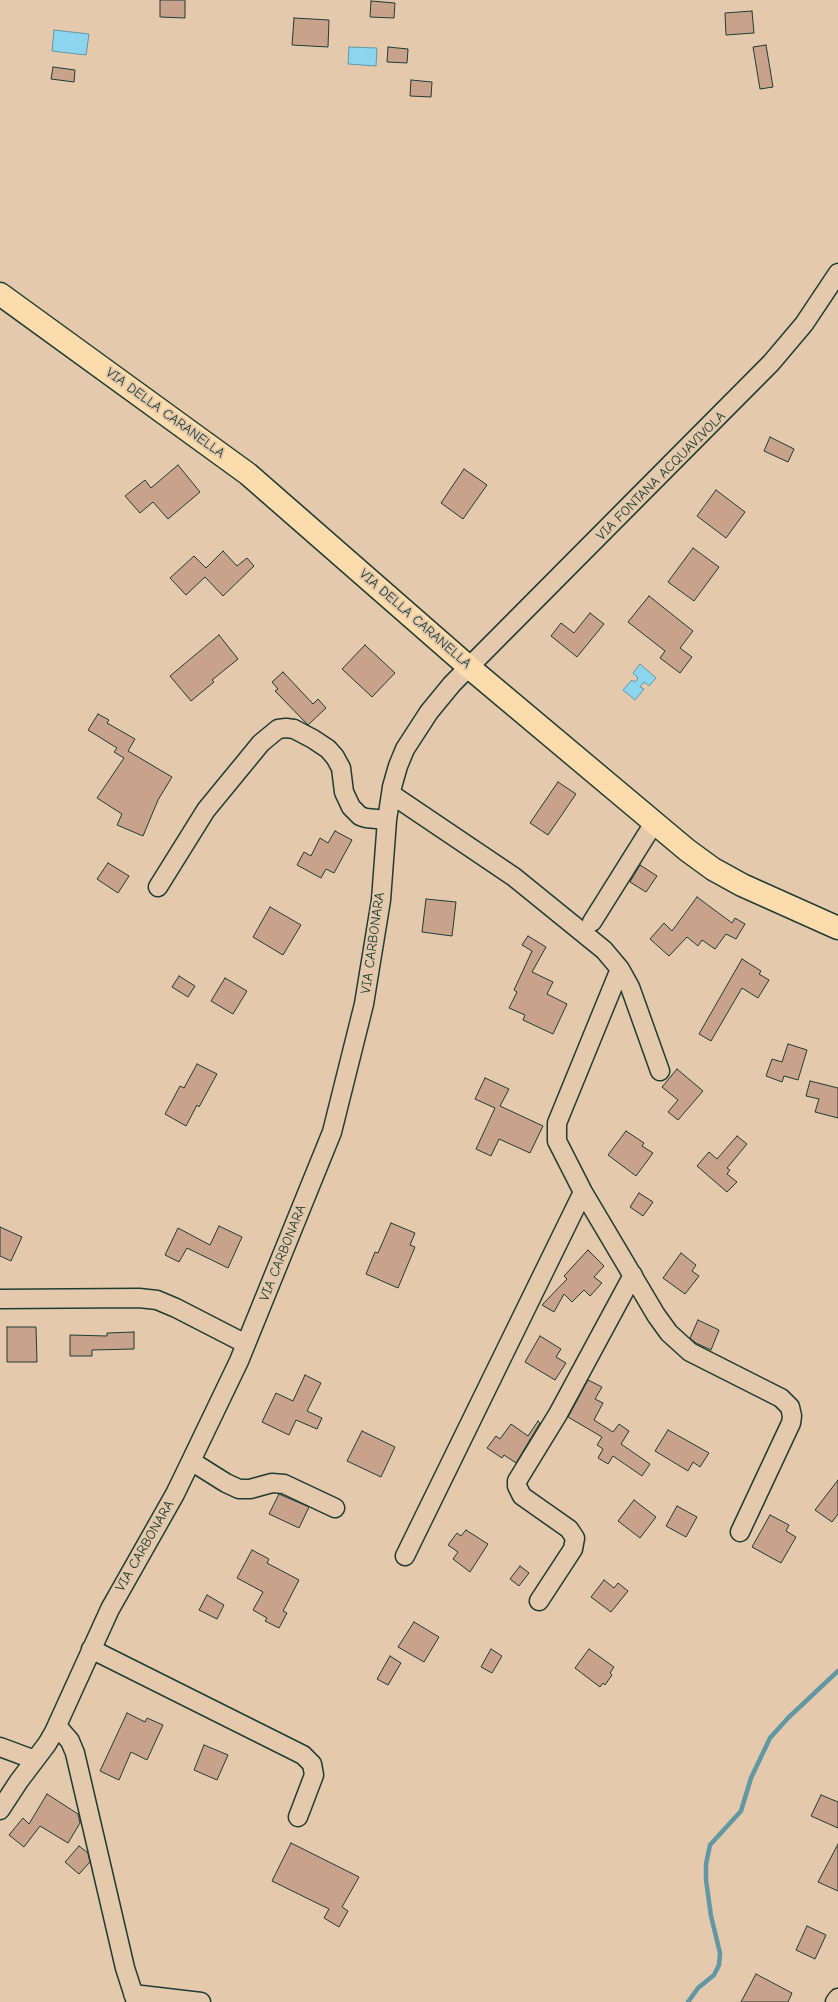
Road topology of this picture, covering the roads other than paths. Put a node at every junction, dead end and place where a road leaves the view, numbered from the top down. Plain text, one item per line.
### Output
1 (838, 272) edge
2 (0, 294) edge
3 (470, 668) junction
4 (391, 794) junction
5 (387, 820) junction
6 (654, 823) junction
7 (158, 887) dead end
8 (592, 922) dead end
9 (838, 928) edge
10 (620, 969) junction
11 (660, 1071) dead end
12 (583, 1192) junction
13 (633, 1276) junction
14 (0, 1299) edge
15 (246, 1344) junction
16 (191, 1461) junction
17 (336, 1508) dead end
18 (740, 1532) dead end
19 (405, 1556) dead end
20 (539, 1601) dead end
21 (91, 1649) junction
22 (57, 1726) junction
23 (0, 1747) edge
24 (35, 1760) junction
25 (0, 1810) edge
26 (298, 1817) dead end
27 (134, 1998) edge
28 (838, 1998) edge
29 (201, 2002) edge
30 (835, 2002) edge

1 - 3 street, VIA FONTANA ACQUAVIVOLA
2 - 3 main road, VIA DELLA CARANELLA
3 - 4 street, VIA CARBONARA
3 - 6 main road, VIA DELLA CARANELLA
4 - 5 street, VIA CARBONARA
4 - 10 street
5 - 7 street
5 - 15 street, VIA CARBONARA
6 - 8 street
6 - 9 main road, VIA DELLA CARANELLA
10 - 11 street
10 - 12 street
12 - 13 street
12 - 19 street
13 - 18 street
13 - 20 street
14 - 15 street
15 - 16 street, VIA CARBONARA
16 - 17 street
16 - 21 street, VIA CARBONARA
21 - 22 street, VIA CARBONARA
21 - 26 street
22 - 24 street, VIA CARBONARA
22 - 27 street
23 - 24 street
24 - 25 street, VIA CARBONARA
27 - 29 street
28 - 30 street

